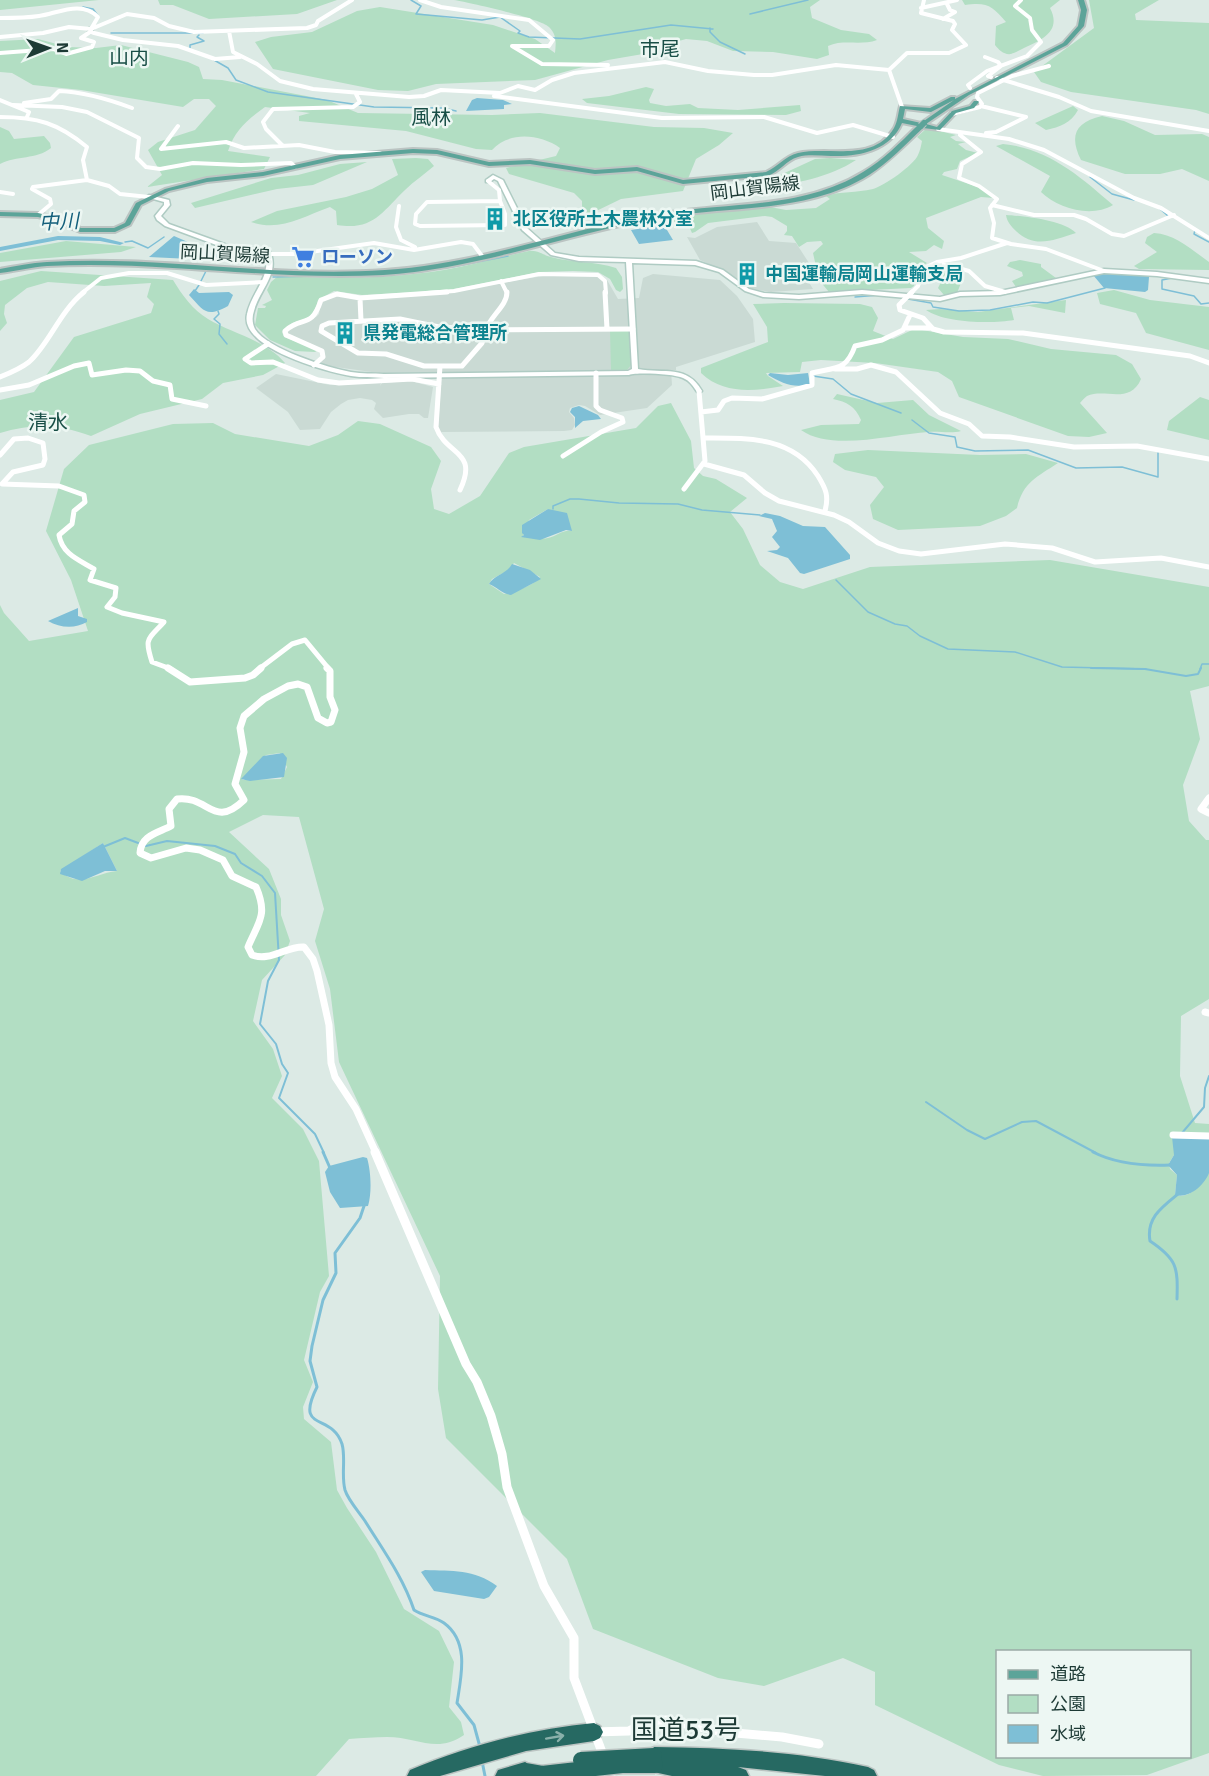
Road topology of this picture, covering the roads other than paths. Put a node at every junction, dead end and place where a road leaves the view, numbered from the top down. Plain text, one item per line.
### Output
1 (351, 0) edge
2 (420, 0) edge
3 (924, 0) edge
4 (957, 0) edge
5 (1021, 0) edge
6 (1078, 0) edge
7 (948, 4) junction
8 (921, 8) junction
9 (0, 18) edge
10 (943, 19) junction
11 (90, 30) junction
12 (229, 32) junction
13 (0, 37) edge
14 (0, 53) edge
15 (240, 57) junction
16 (985, 57) dead end
17 (1001, 66) junction
18 (1049, 66) dead end
19 (603, 70) junction
20 (889, 70) junction
21 (995, 79) junction
22 (970, 88) junction
23 (453, 91) junction
24 (356, 94) junction
25 (953, 98) junction
26 (0, 100) edge
27 (978, 104) junction
28 (13, 105) junction
29 (132, 108) dead end
30 (902, 108) junction
31 (917, 109) junction
32 (937, 113) junction
33 (0, 117) edge
34 (27, 117) junction
35 (902, 121) junction
36 (918, 124) junction
37 (178, 126) dead end
38 (938, 129) junction
39 (1209, 131) edge
40 (958, 133) junction
41 (970, 135) junction
42 (892, 137) junction
43 (283, 146) junction
44 (383, 153) junction
45 (295, 167) junction
46 (87, 180) junction
47 (488, 182) joint
48 (0, 192) edge
49 (13, 194) dead end
50 (149, 197) junction
51 (500, 201) junction
52 (992, 205) junction
53 (399, 206) dead end
54 (0, 214) edge
55 (38, 215) junction
56 (1174, 215) junction
57 (1209, 238) edge
58 (438, 241) dead end
59 (538, 243) junction
60 (1007, 243) junction
61 (473, 244) junction
62 (421, 248) junction
63 (270, 254) junction
64 (482, 256) junction
65 (629, 260) junction
66 (933, 264) junction
67 (0, 270) edge
68 (270, 270) junction
69 (1104, 272) junction
70 (501, 281) junction
71 (1209, 281) edge
72 (264, 282) junction
73 (1005, 291) junction
74 (908, 295) junction
75 (360, 298) junction
76 (910, 315) junction
77 (361, 321) junction
78 (904, 328) junction
79 (931, 328) junction
80 (607, 329) junction
81 (633, 329) junction
82 (486, 330) junction
83 (268, 344) junction
84 (1209, 363) edge
85 (314, 365) junction
86 (440, 366) junction
87 (835, 369) junction
88 (635, 370) junction
89 (596, 374) junction
90 (439, 375) junction
91 (0, 377) edge
92 (439, 384) junction
93 (0, 390) edge
94 (699, 391) joint
95 (206, 406) dead end
96 (701, 412) junction
97 (704, 438) junction
98 (0, 455) edge
99 (563, 456) dead end
100 (1209, 459) edge
101 (704, 464) junction
102 (684, 489) dead end
103 (460, 490) dead end
104 (825, 512) junction
105 (1209, 567) edge
106 (1209, 798) edge
107 (1209, 813) edge
108 (1173, 1135) dead end
109 (1209, 1136) edge
110 (594, 1732) junction
111 (819, 1744) dead end
112 (655, 1760) junction
113 (416, 1776) edge
114 (504, 1776) edge
115 (611, 1776) edge
116 (740, 1776) edge
117 (868, 1776) edge

1 - 12 street
2 - 19 street
3 - 8 street
4 - 7 street
5 - 17 street
6 - 21 main road, 岡山賀陽線
7 - 8 street
7 - 10 street
8 - 10 street
9 - 11 street
10 - 20 street
11 - 12 street
11 - 13 street
11 - 14 street
11 - 15 street
12 - 15 street
15 - 24 street
16 - 17 street
17 - 21 street
17 - 22 street
18 - 21 street
19 - 20 street
19 - 23 street
20 - 30 street
21 - 22 main road, 岡山賀陽線
21 - 27 main road, 岡山賀陽線
21 - 32 main road, 岡山賀陽線
21 - 39 street
22 - 25 main road, 岡山賀陽線
23 - 24 street
23 - 42 street
24 - 43 street
25 - 31 main road, 岡山賀陽線
25 - 36 main road, 岡山賀陽線
26 - 28 street
27 - 32 main road, 岡山賀陽線
27 - 38 main road, 岡山賀陽線
27 - 41 street
28 - 29 street
28 - 34 street
28 - 45 street
30 - 31 main road, 岡山賀陽線
30 - 35 main road
31 - 36 main road
32 - 36 main road, 岡山賀陽線
33 - 34 street
34 - 46 street
35 - 38 main road
35 - 42 main road
36 - 59 main road, 岡山賀陽線
37 - 43 street
38 - 40 street
40 - 41 street
40 - 52 street
41 - 56 street
42 - 44 main road, 岡山賀陽線
43 - 44 street
44 - 45 main road, 岡山賀陽線
45 - 50 main road, 岡山賀陽線
46 - 50 street
46 - 55 street
47 - 51 street
47 - 59 street
48 - 49 street
50 - 55 main road
50 - 63 street
51 - 51 street
52 - 56 street
52 - 60 street
53 - 62 street
54 - 55 main road
56 - 57 street
58 - 61 street
59 - 64 main road, 岡山賀陽線
59 - 65 street
59 - 68 main road, 岡山賀陽線
60 - 66 street
60 - 69 street
61 - 62 street
61 - 64 street
62 - 63 street
63 - 68 street
64 - 68 main road, 岡山賀陽線
65 - 74 street
65 - 81 street
66 - 73 street
66 - 74 street
67 - 68 main road, 岡山賀陽線
68 - 72 street
69 - 71 street
69 - 73 street
70 - 75 street
70 - 80 street
70 - 82 street
72 - 83 street
72 - 91 street
73 - 74 street
74 - 76 street
75 - 77 street
75 - 85 street
76 - 78 street
76 - 79 street
77 - 82 street
77 - 86 street
78 - 79 street
78 - 87 street
79 - 84 street
80 - 81 street
80 - 82 street
81 - 88 street
82 - 86 street
83 - 85 street
83 - 92 street
85 - 90 street
86 - 90 street
87 - 96 street
87 - 100 street
88 - 89 street
88 - 94 street
89 - 90 street
89 - 99 street
90 - 92 street
92 - 103 street
93 - 95 street
94 - 96 street
96 - 97 street
97 - 101 street
97 - 104 street
98 - 110 street
101 - 102 street
101 - 104 street
104 - 105 street
106 - 107 street
108 - 109 street
110 - 111 street
113 -> 110 highway
110 - 115 street
112 - 114 highway, bridge
112 - 116 highway
112 - 117 highway, 国道53号

